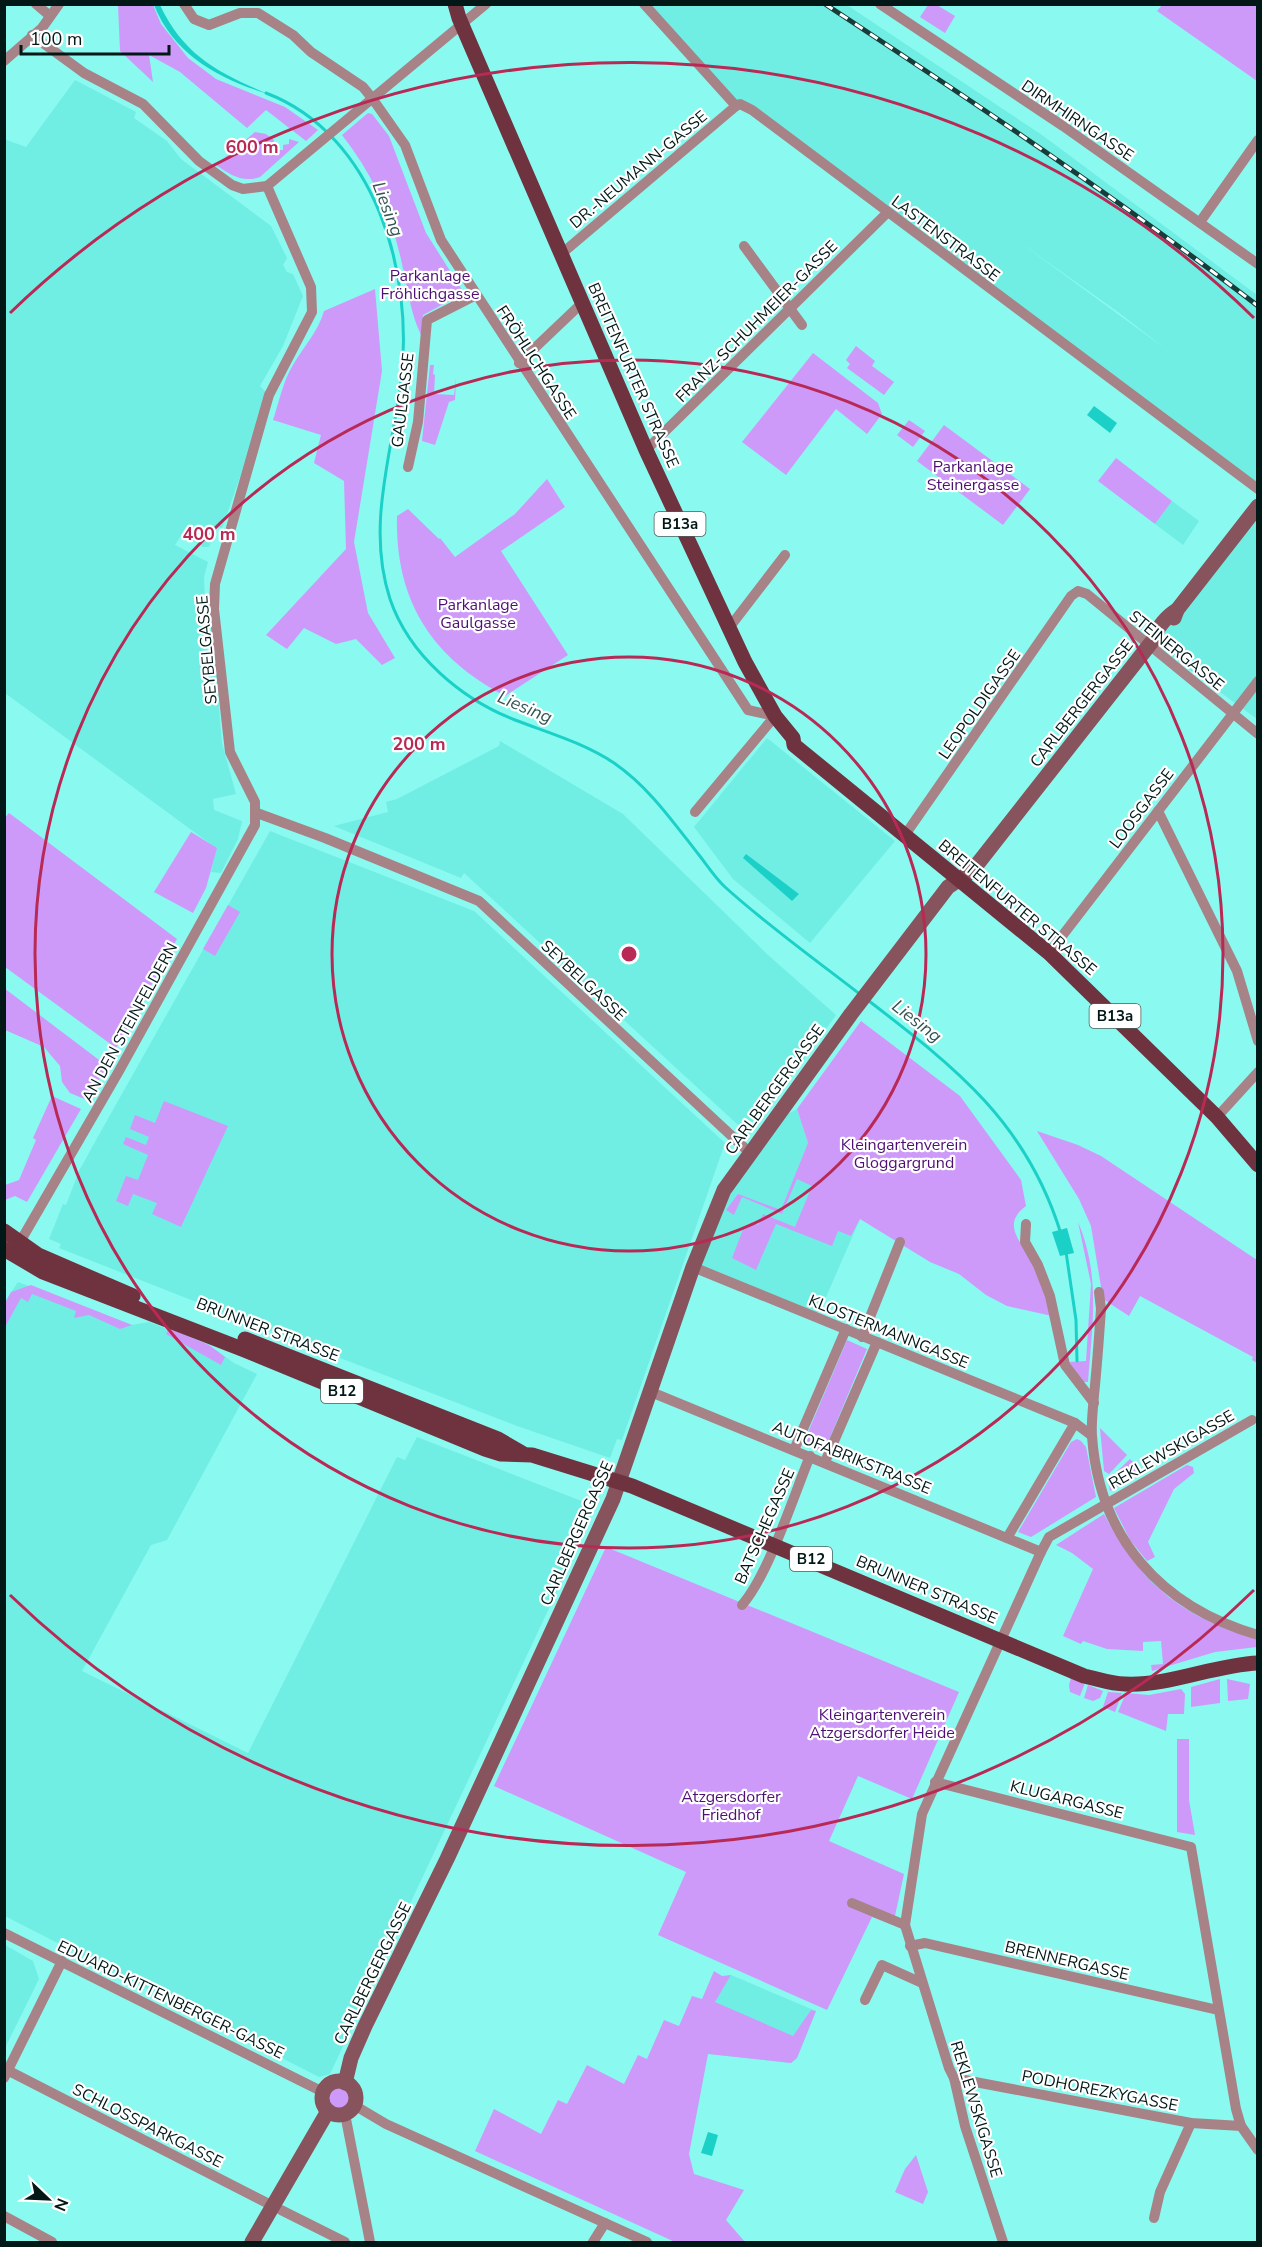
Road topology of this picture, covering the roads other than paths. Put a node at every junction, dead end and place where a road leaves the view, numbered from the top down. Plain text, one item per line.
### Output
1 (36, 4) edge
2 (59, 4) edge
3 (184, 4) edge
4 (448, 4) edge
5 (486, 4) edge
6 (644, 4) edge
7 (880, 4) edge
8 (256, 9) edge
9 (50, 16) junction
10 (459, 16) edge
11 (32, 35) junction
12 (4, 61) edge
13 (373, 100) junction
14 (736, 106) junction
15 (1257, 140) edge
16 (267, 186) junction
17 (887, 213) junction
18 (1200, 222) junction
19 (744, 246) dead end
20 (560, 255) junction
21 (1257, 264) edge
22 (476, 295) junction
23 (582, 303) junction
24 (790, 310) junction
25 (802, 325) dead end
26 (519, 363) junction
27 (646, 450) junction
28 (408, 467) dead end
29 (1245, 481) junction
30 (1257, 489) edge
31 (1257, 495) edge
32 (1257, 506) edge
33 (785, 555) dead end
34 (1078, 591) joint
35 (729, 628) junction
36 (1151, 643) junction
37 (1257, 681) edge
38 (1232, 714) junction
39 (775, 716) junction
40 (1257, 734) edge
41 (1158, 811) junction
42 (695, 812) dead end
43 (257, 813) junction
44 (905, 835) junction
45 (960, 879) junction
46 (1049, 953) junction
47 (1257, 1041) edge
48 (1257, 1072) edge
49 (1217, 1117) junction
50 (750, 1153) junction
51 (1257, 1165) edge
52 (1026, 1224) dead end
53 (4, 1231) edge
54 (900, 1242) dead end
55 (10, 1252) edge
56 (693, 1267) junction
57 (1099, 1293) dead end
58 (846, 1329) junction
59 (862, 1337) junction
60 (877, 1342) junction
61 (651, 1392) junction
62 (1094, 1403) junction
63 (1252, 1420) dead end
64 (1075, 1423) junction
65 (1091, 1435) junction
66 (794, 1450) junction
67 (810, 1456) junction
68 (825, 1462) junction
69 (620, 1483) junction
70 (1106, 1504) junction
71 (1008, 1538) junction
72 (774, 1544) junction
73 (1041, 1552) junction
74 (742, 1605) dead end
75 (1257, 1635) edge
76 (1000, 1640) junction
77 (1257, 1663) edge
78 (935, 1782) junction
79 (852, 1903) dead end
80 (905, 1925) junction
81 (4, 1933) edge
82 (910, 1946) junction
83 (62, 1961) junction
84 (922, 1983) junction
85 (865, 2000) dead end
86 (1218, 2010) junction
87 (7, 2074) edge
88 (954, 2078) junction
89 (345, 2082) junction
90 (323, 2092) junction
91 (349, 2109) junction
92 (328, 2111) junction
93 (1191, 2122) junction
94 (1241, 2126) junction
95 (1257, 2150) edge
96 (277, 2208) junction
97 (4, 2216) edge
98 (1155, 2218) dead end
99 (605, 2223) junction
100 (52, 2242) edge
101 (252, 2242) edge
102 (345, 2242) edge
103 (370, 2242) edge
104 (592, 2242) edge
105 (647, 2242) edge
106 (1003, 2242) edge

1 - 9 street
2 - 9 street
3 - 8 street, FRÖHLICHGASSE
4 - 10 main road, BREITENFURTER STRASSE / B13a
5 - 10 street
6 - 14 street, LASTENSTRASSE
7 - 18 street, DIRMHIRNGASSE
8 - 13 street, FRÖHLICHGASSE
9 - 11 street
10 - 13 street
10 - 20 main road, BREITENFURTER STRASSE / B13a
11 - 12 street
11 - 16 street
13 - 16 street
13 - 22 street, FRÖHLICHGASSE
14 - 17 street, LASTENSTRASSE
14 - 20 street, DR.-NEUMANN-GASSE
15 - 18 street
16 - 43 street, SEYBELGASSE
17 - 24 street, FRANZ-SCHUHMEIER-GASSE
17 - 29 street, LASTENSTRASSE
18 - 21 street, DIRMHIRNGASSE
19 - 24 street
20 - 23 main road, BREITENFURTER STRASSE / B13a
22 - 26 street, FRÖHLICHGASSE
22 - 28 street, GAULGASSE
23 - 26 street
23 - 27 main road, BREITENFURTER STRASSE / B13a
24 - 25 street
24 - 27 street, FRANZ-SCHUHMEIER-GASSE
26 - 39 street, FRÖHLICHGASSE
27 - 35 main road, BREITENFURTER STRASSE / B13a
29 - 30 street, LASTENSTRASSE
29 - 31 street, LASTENSTRASSE
32 - 36 street, CARLBERGERGASSE
33 - 35 street
34 - 36 street, STEINERGASSE
34 - 44 street, LEOPOLDIGASSE
35 - 39 main road, BREITENFURTER STRASSE / B13a
36 - 38 street, STEINERGASSE
36 - 45 street, CARLBERGERGASSE
37 - 38 street, LOOSGASSE
38 - 40 street, STEINERGASSE
38 - 41 street, LOOSGASSE
39 - 42 street
39 - 44 main road, BREITENFURTER STRASSE / B13a
41 - 46 street, LOOSGASSE
41 - 47 street
43 - 50 street, SEYBELGASSE
43 - 55 street, AN DEN STEINFELDERN
44 - 45 main road, BREITENFURTER STRASSE / B13a
45 - 46 main road, BREITENFURTER STRASSE / B13a
45 - 50 street, CARLBERGERGASSE
46 - 49 main road, BREITENFURTER STRASSE / B13a
48 - 49 street
49 - 51 main road, BREITENFURTER STRASSE / B13a
50 - 56 street, CARLBERGERGASSE
52 - 62 street
53 - 55 main road, BRUNNER STRASSE / B12
54 - 59 street
55 - 69 main road, BRUNNER STRASSE / B12
56 - 58 street, KLOSTERMANNGASSE
56 - 61 street, CARLBERGERGASSE
57 - 62 street
58 - 59 street, KLOSTERMANNGASSE
58 - 66 street
59 - 60 street, KLOSTERMANNGASSE
60 - 64 street, KLOSTERMANNGASSE
60 - 68 street
61 - 66 street, AUTOFABRIKSTRASSE
61 - 69 street, CARLBERGERGASSE
62 - 65 street
63 - 70 street, REKLEWSKIGASSE
64 - 65 street, KLOSTERMANNGASSE
64 - 71 street
65 - 70 street
66 - 67 street, AUTOFABRIKSTRASSE
67 - 68 street, AUTOFABRIKSTRASSE
67 - 72 street, BATSCHEGASSE
68 - 71 street, AUTOFABRIKSTRASSE
69 - 72 main road, BRUNNER STRASSE / B12
69 - 89 street, CARLBERGERGASSE
70 - 73 street, REKLEWSKIGASSE
70 - 75 street
71 - 73 street, AUTOFABRIKSTRASSE
72 - 74 street, BATSCHEGASSE
72 - 76 main road, BRUNNER STRASSE / B12
73 - 76 street, REKLEWSKIGASSE
76 - 77 main road, BRUNNER STRASSE / B12
76 - 78 street, REKLEWSKIGASSE
78 - 80 street, REKLEWSKIGASSE
78 - 86 street, KLUGARGASSE
79 - 80 street
80 - 82 street, REKLEWSKIGASSE
81 - 83 street, EDUARD-KITTENBERGER-GASSE
82 - 84 street, REKLEWSKIGASSE
82 - 86 street, BRENNERGASSE
83 - 87 street
83 - 90 street, EDUARD-KITTENBERGER-GASSE
84 - 85 street
84 - 88 street, REKLEWSKIGASSE
86 - 94 street
87 - 96 street, SCHLOSSPARKGASSE
88 - 93 street, PODHOREZKYGASSE
88 - 106 street, REKLEWSKIGASSE
89 - 90 street
89 - 91 street
90 - 92 street
91 - 92 street
91 - 99 street
91 - 103 street
92 - 96 street
93 - 94 street, PODHOREZKYGASSE
93 - 98 street
94 - 95 street
96 - 101 street
96 - 102 street, SCHLOSSPARKGASSE
97 - 100 street
99 - 104 street
99 - 105 street

